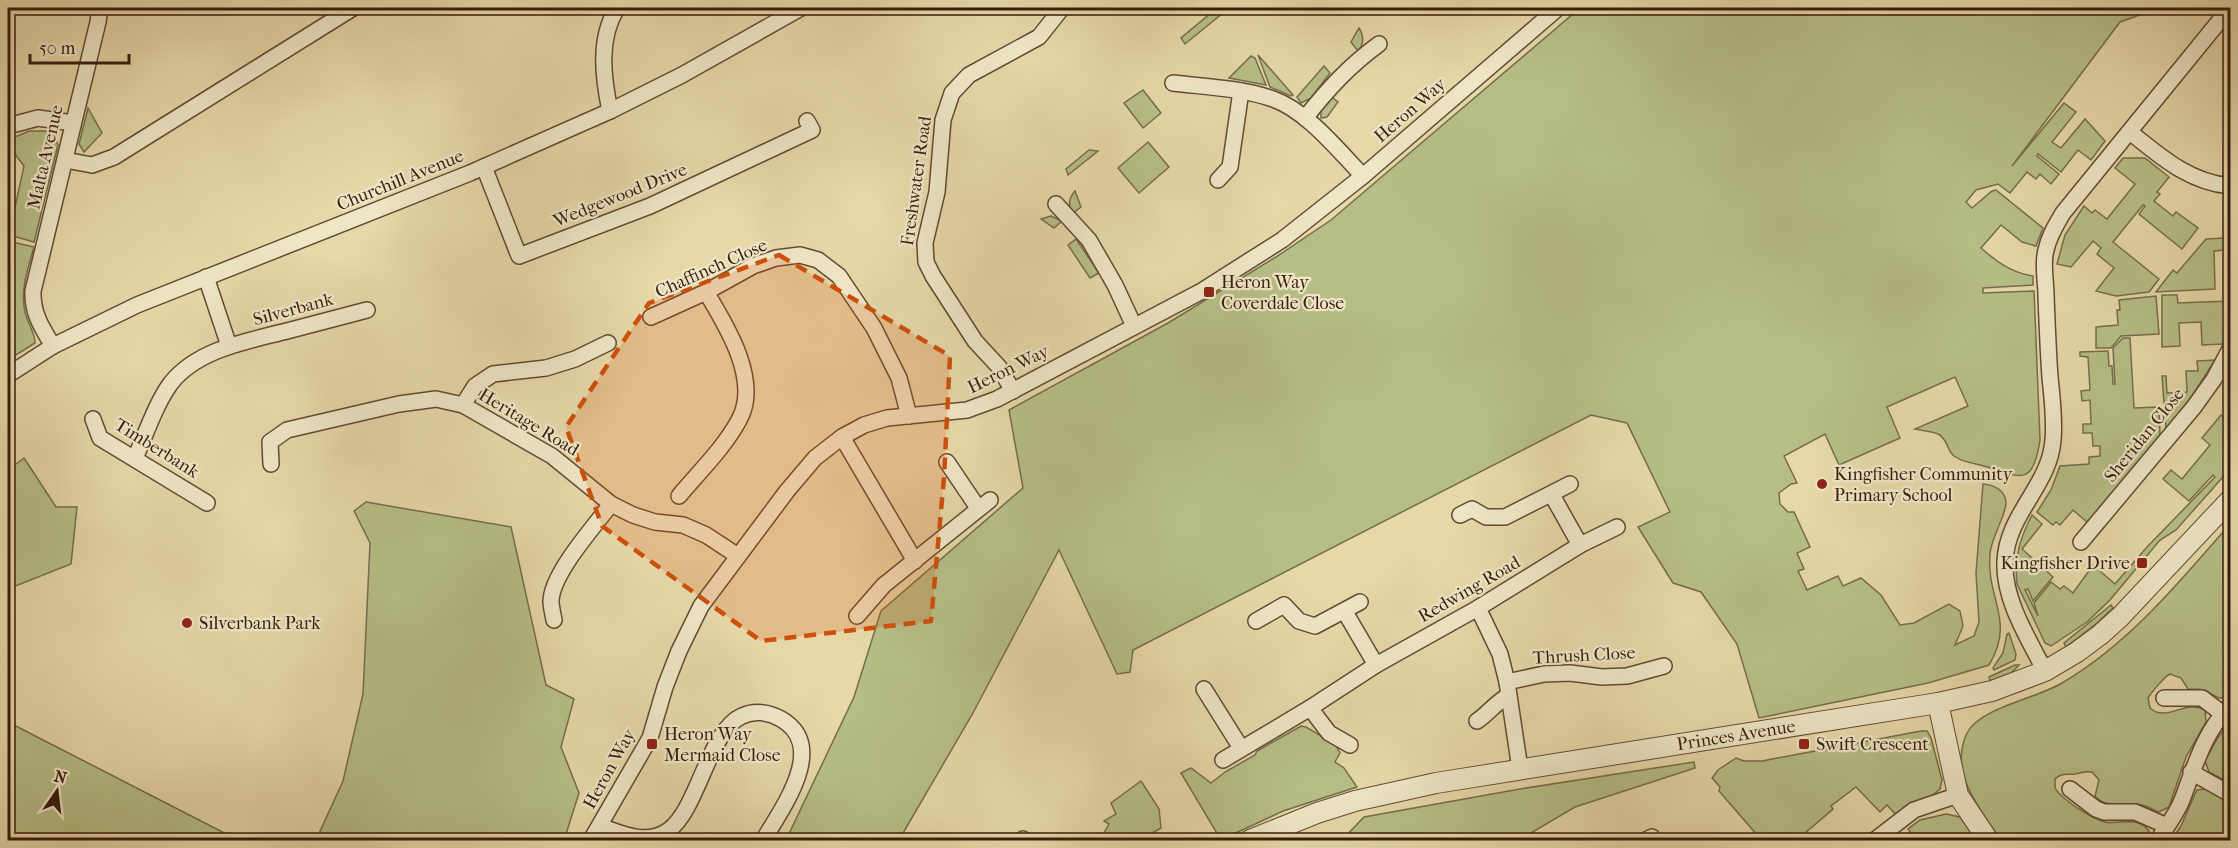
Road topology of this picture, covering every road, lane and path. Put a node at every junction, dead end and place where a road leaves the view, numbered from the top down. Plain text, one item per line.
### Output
1 (100, 8) edge
2 (353, 8) edge
3 (617, 8) edge
4 (801, 8) edge
5 (1062, 8) edge
6 (1558, 8) edge
7 (2230, 8) edge
8 (1379, 44) dead end
9 (1173, 83) dead end
10 (1241, 91) junction
11 (610, 111) junction
12 (1305, 118) junction
13 (807, 121) dead end
14 (73, 123) junction
15 (8, 126) edge
16 (2130, 132) junction
17 (65, 160) junction
18 (484, 167) junction
19 (1363, 176) junction
20 (1218, 180) dead end
21 (2230, 186) edge
22 (1056, 204) dead end
23 (206, 277) junction
24 (706, 292) junction
25 (367, 310) dead end
26 (651, 317) dead end
27 (1134, 327) junction
28 (608, 343) dead end
29 (53, 346) junction
30 (229, 346) junction
31 (2230, 350) edge
32 (8, 375) edge
33 (1012, 391) junction
34 (463, 405) junction
35 (909, 416) junction
36 (93, 419) dead end
37 (842, 437) junction
38 (135, 458) junction
39 (946, 462) dead end
40 (271, 464) dead end
41 (1570, 484) dead end
42 (1552, 495) junction
43 (679, 496) dead end
44 (2230, 500) edge
45 (207, 503) dead end
46 (611, 504) junction
47 (1460, 515) dead end
48 (1617, 527) dead end
49 (2082, 542) dead end
50 (1580, 545) junction
51 (738, 556) junction
52 (915, 561) junction
53 (1360, 602) dead end
54 (1478, 608) junction
55 (1345, 612) junction
56 (857, 616) dead end
57 (554, 620) dead end
58 (1256, 621) dead end
59 (1376, 665) junction
60 (1664, 666) dead end
61 (2045, 671) junction
62 (1204, 689) dead end
63 (1507, 689) junction
64 (2163, 698) dead end
65 (1938, 703) junction
66 (1310, 708) junction
67 (2227, 710) edge
68 (1477, 721) dead end
69 (1350, 745) dead end
70 (1241, 748) junction
71 (1223, 760) dead end
72 (1520, 769) junction
73 (2191, 772) junction
74 (2070, 789) dead end
75 (2230, 794) edge
76 (1958, 795) junction
77 (600, 826) junction
78 (2167, 826) junction
79 (764, 839) dead end
80 (591, 840) edge
81 (1250, 840) edge
82 (1875, 840) edge
83 (1988, 840) edge
84 (2158, 840) edge

1 - 14 street, Malta Avenue
2 - 17 street
3 - 11 street
4 - 11 street, Churchill Avenue
5 - 33 street, Freshwater Road
6 - 19 street, Heron Way
7 - 16 street
8 - 12 street
9 - 10 street
10 - 12 street
10 - 20 street
11 - 18 street, Churchill Avenue
12 - 19 street
13 - 18 street, Wedgewood Drive
14 - 15 street
14 - 17 street, Malta Avenue
16 - 21 street
16 - 61 street
17 - 29 street, Malta Avenue
18 - 23 street, Churchill Avenue
19 - 27 street, Heron Way
22 - 27 street
23 - 29 street, Churchill Avenue
23 - 30 street
24 - 26 street, Chaffinch Close
24 - 35 street, Chaffinch Close
24 - 43 street
25 - 30 street, Silverbank
27 - 33 street, Heron Way
28 - 34 street
29 - 32 street, Churchill Avenue
30 - 38 street, Silverbank
31 - 49 street, Sheridan Close
33 - 35 street, Heron Way
34 - 40 street, Heritage Road
34 - 46 street, Heritage Road
35 - 37 street, Heron Way
36 - 38 street, Timberbank
37 - 51 street, Heron Way
37 - 52 street
38 - 45 street, Timberbank
39 - 52 street
41 - 42 street
42 - 47 street
42 - 50 street
44 - 61 street, Princes Avenue
46 - 51 street, Heritage Road
46 - 57 street
48 - 50 street, Redwing Road
50 - 54 street, Redwing Road
51 - 77 street, Heron Way
52 - 56 street
53 - 55 street
54 - 59 street, Redwing Road
54 - 63 street
55 - 58 street
55 - 59 street
59 - 66 street, Redwing Road
60 - 63 street, Thrush Close
61 - 65 street, Princes Avenue
62 - 70 street
63 - 68 street
63 - 72 street
64 - 67 street
65 - 72 street, Princes Avenue
65 - 76 street
66 - 69 street
66 - 70 street, Redwing Road
67 - 73 street
70 - 71 street, Redwing Road
72 - 81 street, Princes Avenue
73 - 75 street
73 - 78 street
74 - 78 street
76 - 82 street
76 - 83 street
77 - 79 street
77 - 80 street, Heron Way
78 - 84 street

